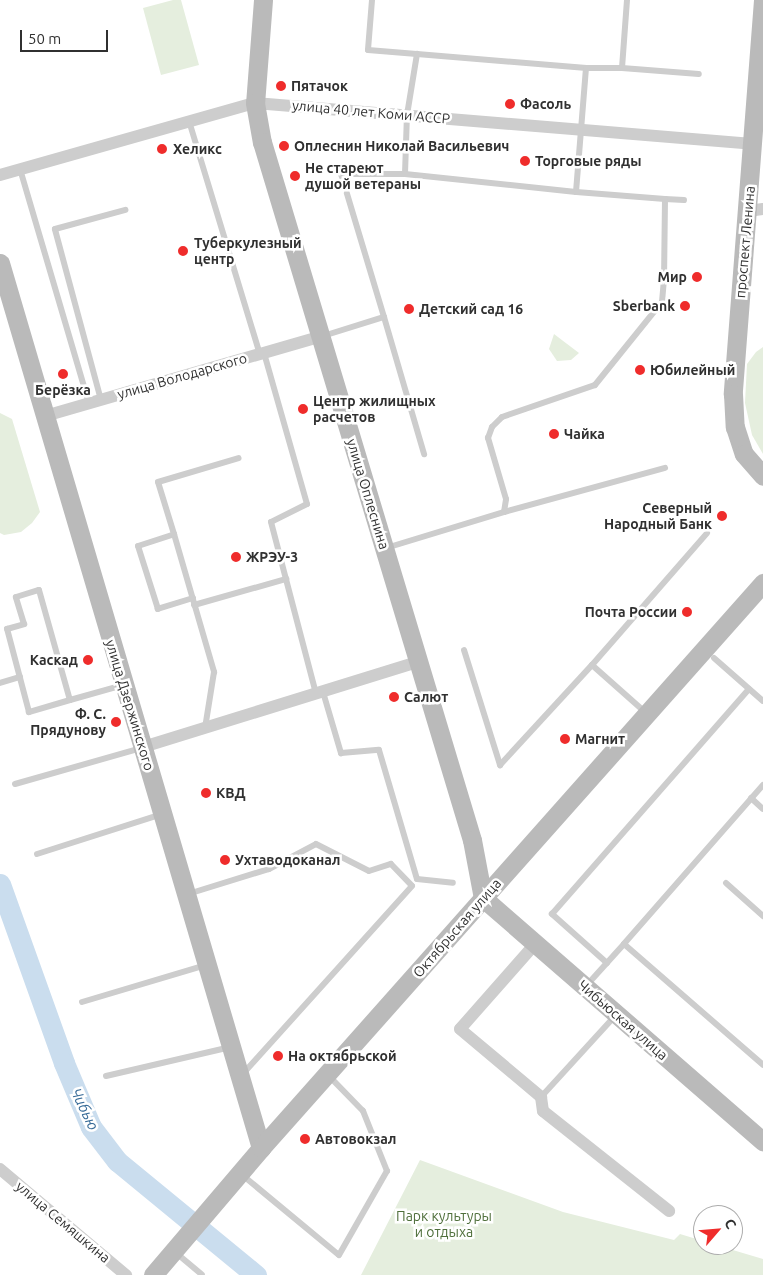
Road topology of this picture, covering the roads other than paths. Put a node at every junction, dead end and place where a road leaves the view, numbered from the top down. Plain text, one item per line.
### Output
1 (263, 0) edge
2 (372, 0) edge
3 (627, 0) edge
4 (763, 0) edge
5 (417, 54) junction
6 (586, 68) junction
7 (622, 68) junction
8 (699, 74) dead end
9 (255, 103) junction
10 (408, 116) junction
11 (190, 122) junction
12 (580, 130) junction
13 (752, 144) junction
14 (20, 170) junction
15 (405, 174) junction
16 (0, 175) edge
17 (576, 192) junction
18 (665, 199) junction
19 (684, 200) dead end
20 (125, 210) dead end
21 (756, 210) edge
22 (0, 263) edge
23 (384, 317) junction
24 (319, 337) junction
25 (262, 354) junction
26 (95, 401) junction
27 (45, 416) junction
28 (424, 454) dead end
29 (239, 458) dead end
30 (665, 468) dead end
31 (763, 476) edge
32 (504, 512) junction
33 (707, 533) dead end
34 (174, 534) junction
35 (385, 548) junction
36 (286, 579) junction
37 (763, 583) edge
38 (193, 601) junction
39 (464, 650) dead end
40 (714, 658) dead end
41 (418, 662) junction
42 (592, 665) junction
43 (20, 677) junction
44 (0, 683) edge
45 (124, 685) junction
46 (749, 689) junction
47 (320, 693) junction
48 (70, 700) junction
49 (763, 701) edge
50 (646, 714) junction
51 (204, 728) junction
52 (143, 747) junction
53 (15, 784) dead end
54 (763, 785) edge
55 (751, 798) junction
56 (763, 809) edge
57 (163, 814) junction
58 (37, 854) dead end
59 (453, 883) dead end
60 (726, 883) dead end
61 (187, 895) junction
62 (483, 898) junction
63 (763, 916) edge
64 (535, 944) junction
65 (624, 944) junction
66 (607, 963) junction
67 (208, 965) junction
68 (585, 987) junction
69 (82, 1002) dead end
70 (617, 1014) junction
71 (232, 1047) junction
72 (763, 1065) edge
73 (328, 1075) junction
74 (106, 1076) dead end
75 (240, 1076) junction
76 (540, 1097) junction
77 (763, 1141) edge
78 (262, 1148) junction
79 (0, 1170) edge
80 (240, 1174) junction
81 (669, 1211) dead end
82 (174, 1251) junction
83 (126, 1275) edge
84 (153, 1275) edge
85 (202, 1275) edge

1 - 9 street, улица Оплеснина
2 - 5 lane
3 - 7 lane
4 - 13 street, проспект Ленина
5 - 6 lane
5 - 10 lane
6 - 7 lane
6 - 12 lane
7 - 8 lane
9 - 10 street, улица 40 лет Коми АССР
9 - 11 street, улица 40 лет Коми АССР
9 - 24 street, улица Оплеснина
10 - 12 street, улица 40 лет Коми АССР
10 - 15 lane
11 - 14 street, улица 40 лет Коми АССР
11 - 25 lane
12 - 13 street, улица 40 лет Коми АССР
12 - 17 lane
13 - 21 street, проспект Ленина
14 - 16 street, улица 40 лет Коми АССР
14 - 26 lane
15 - 17 lane
15 - 23 lane
17 - 18 lane
18 - 19 lane
18 - 32 lane
20 - 26 lane
21 - 31 street, проспект Ленина
22 - 27 street, улица Дзержинского
23 - 24 lane
23 - 28 lane
24 - 25 street, улица Володарского
24 - 35 street, улица Оплеснина
25 - 26 street, улица Володарского
25 - 36 lane
26 - 27 street, улица Володарского
27 - 45 street, улица Дзержинского
29 - 34 lane
30 - 32 lane
32 - 35 lane
33 - 42 lane
34 - 38 lane
34 - 38 lane
35 - 41 street, улица Оплеснина
36 - 38 lane
36 - 47 lane
37 - 50 street, Октябрьская улица
38 - 51 lane
39 - 42 lane
40 - 46 lane
41 - 47 street
41 - 62 street, улица Оплеснина
42 - 50 lane
43 - 44 lane
43 - 48 lane
43 - 48 lane
45 - 48 lane
45 - 52 street, улица Дзержинского
46 - 49 lane
46 - 66 lane
47 - 51 street
47 - 59 lane
50 - 62 street, Октябрьская улица
51 - 52 street
52 - 53 lane
52 - 57 street, улица Дзержинского
54 - 55 lane
55 - 56 lane
55 - 65 lane
57 - 58 lane
57 - 61 street, улица Дзержинского
60 - 63 lane
61 - 67 street, улица Дзержинского
61 - 75 lane
62 - 64 street, Чибьюская улица
62 - 73 street, Октябрьская улица
64 - 68 street, Чибьюская улица
64 - 76 street
65 - 66 lane
65 - 72 lane
66 - 68 lane
67 - 69 lane
67 - 71 street, улица Дзержинского
68 - 70 street, Чибьюская улица
70 - 76 lane
70 - 77 street, Чибьюская улица
71 - 74 lane
71 - 75 street, улица Дзержинского
73 - 78 street, Октябрьская улица
73 - 80 lane
75 - 78 street, улица Дзержинского
76 - 81 street
78 - 80 street, Октябрьская улица
79 - 83 street, улица Семяшкина
80 - 82 street, Октябрьская улица
82 - 84 street, Октябрьская улица
82 - 85 lane

